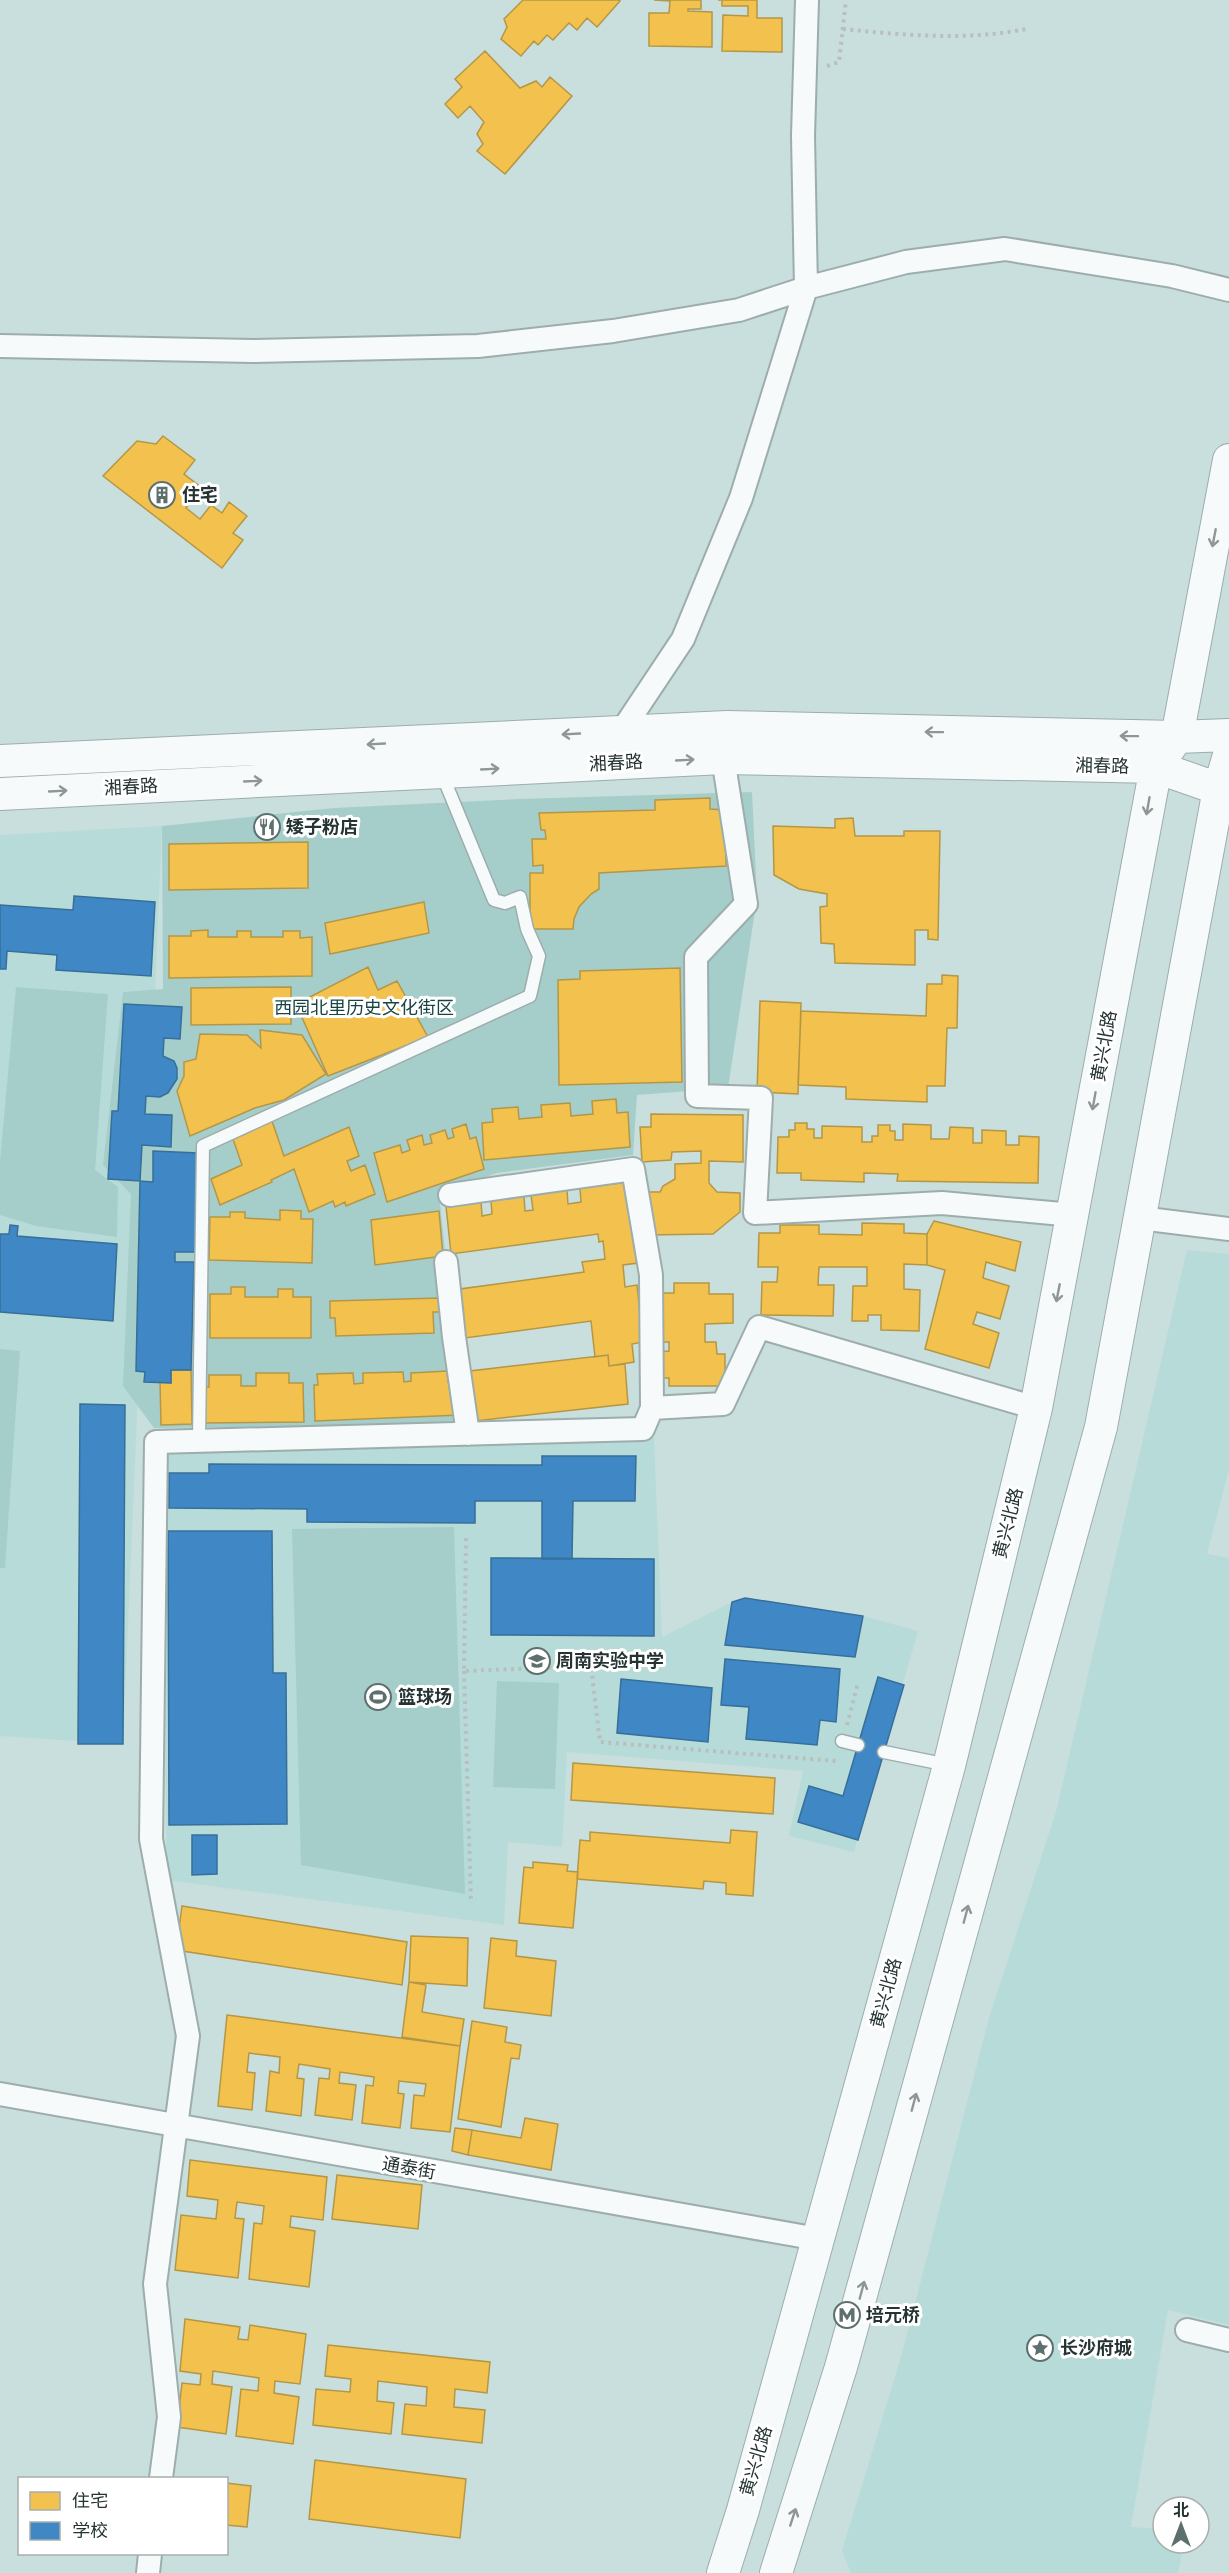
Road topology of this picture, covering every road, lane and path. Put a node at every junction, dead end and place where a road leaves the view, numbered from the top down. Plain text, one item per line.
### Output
1 (807, 0) edge
2 (846, 0) edge
3 (843, 29) junction
4 (1026, 29) dead end
5 (805, 74) junction
6 (806, 288) junction
7 (1229, 290) edge
8 (0, 346) edge
9 (1229, 460) edge
10 (621, 732) junction
11 (1229, 735) edge
12 (1177, 737) junction
13 (1229, 755) edge
14 (723, 758) junction
15 (0, 761) edge
16 (1156, 767) junction
17 (440, 771) junction
18 (1224, 789) edge
19 (0, 794) edge
20 (450, 1195) dead end
21 (1073, 1215) junction
22 (1140, 1218) junction
23 (1229, 1229) edge
24 (446, 1262) dead end
25 (652, 1408) junction
26 (1036, 1408) junction
27 (468, 1434) junction
28 (199, 1440) junction
29 (466, 1538) dead end
30 (464, 1671) junction
31 (858, 1683) dead end
32 (842, 1741) junction
33 (858, 1745) dead end
34 (884, 1752) dead end
35 (949, 1766) junction
36 (471, 1902) dead end
37 (0, 2094) edge
38 (176, 2127) junction
39 (818, 2239) junction
40 (1187, 2330) dead end
41 (1229, 2340) edge
42 (161, 2477) edge
43 (150, 2555) edge
44 (147, 2573) edge
45 (723, 2573) edge
46 (776, 2573) edge

1 - 5 street
2 - 3 path
3 - 4 path
3 - 5 path
5 - 6 street
6 - 7 street
6 - 8 street
6 - 10 street
9 -> 12 main road, 黄兴北路
12 -> 10 main road, 湘春路
10 -> 15 main road, 湘春路
11 - 12 main road, 湘春路
12 - 16 main road, 黄兴北路
13 - 18 main road
14 - 16 main road, 湘春路
17 -> 14 main road, 湘春路
14 - 21 street
16 - 18 main road, 湘春路
16 -> 21 main road, 黄兴北路
19 -> 17 main road, 湘春路
17 - 28 lane
18 - 22 main road
20 - 25 street
21 -> 26 main road, 黄兴北路
22 - 23 street
46 -> 22 main road
24 - 27 street
25 - 26 street
25 - 27 street
26 - 35 main road, 黄兴北路
27 - 28 street
28 - 38 street
29 - 30 path
30 - 32 path
30 - 36 path
31 - 32 path
32 - 33 lane
34 - 35 lane
35 - 39 main road, 黄兴北路
37 - 38 street, 通泰街
38 - 39 street, 通泰街
38 - 42 street
39 - 45 main road, 黄兴北路
40 - 41 street
43 - 44 street

